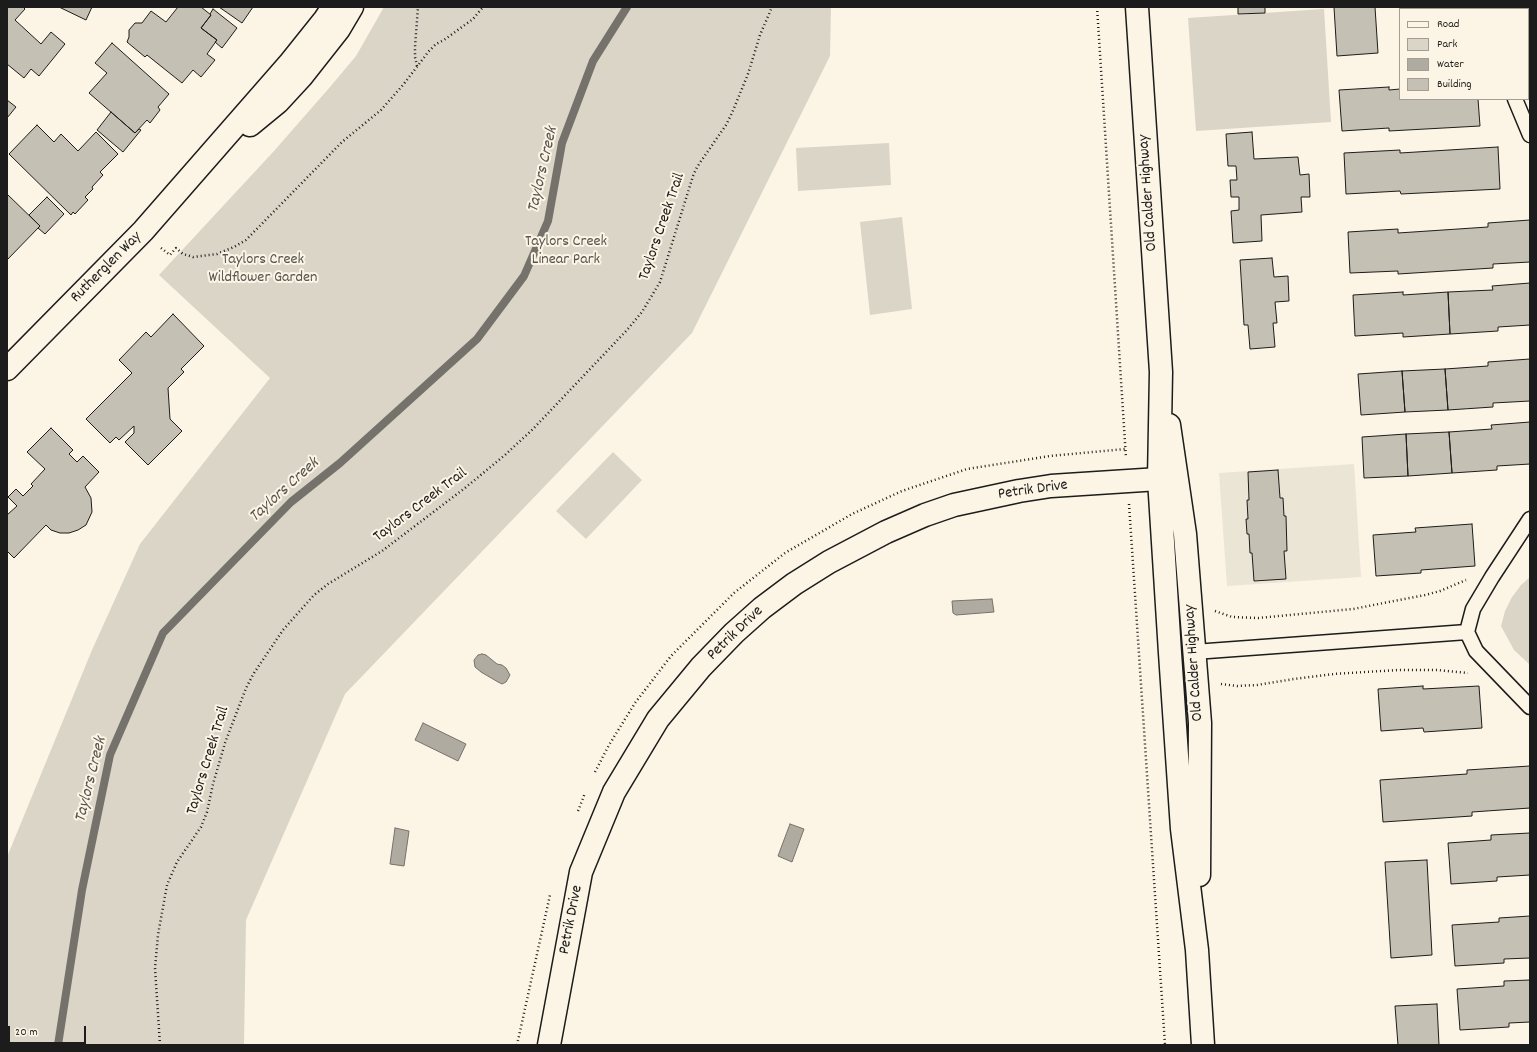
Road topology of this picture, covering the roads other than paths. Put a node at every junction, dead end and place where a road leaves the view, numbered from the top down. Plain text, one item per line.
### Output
1 (332, 7) edge
2 (352, 7) edge
3 (1137, 7) edge
4 (1514, 100) edge
5 (1530, 135) edge
6 (203, 164) junction
7 (7, 369) edge
8 (1168, 478) junction
9 (1530, 519) edge
10 (1467, 632) junction
11 (1194, 652) junction
12 (1170, 653) junction
13 (1530, 707) edge
14 (1197, 950) junction
15 (549, 1045) edge
16 (1203, 1045) edge

1 - 6 street, Rutherglen Way
2 - 6 street, Rutherglen Way
3 - 8 street, Old Calder Highway
4 - 5 lane
6 - 7 street, Rutherglen Way
8 - 11 street, Old Calder Highway
8 - 12 street, Old Calder Highway
8 - 15 street, Petrik Drive
9 - 10 lane
10 - 11 lane
10 - 13 lane
11 - 12 street
11 - 14 street, Old Calder Highway
12 - 14 street, Old Calder Highway
14 - 16 street, Old Calder Highway

